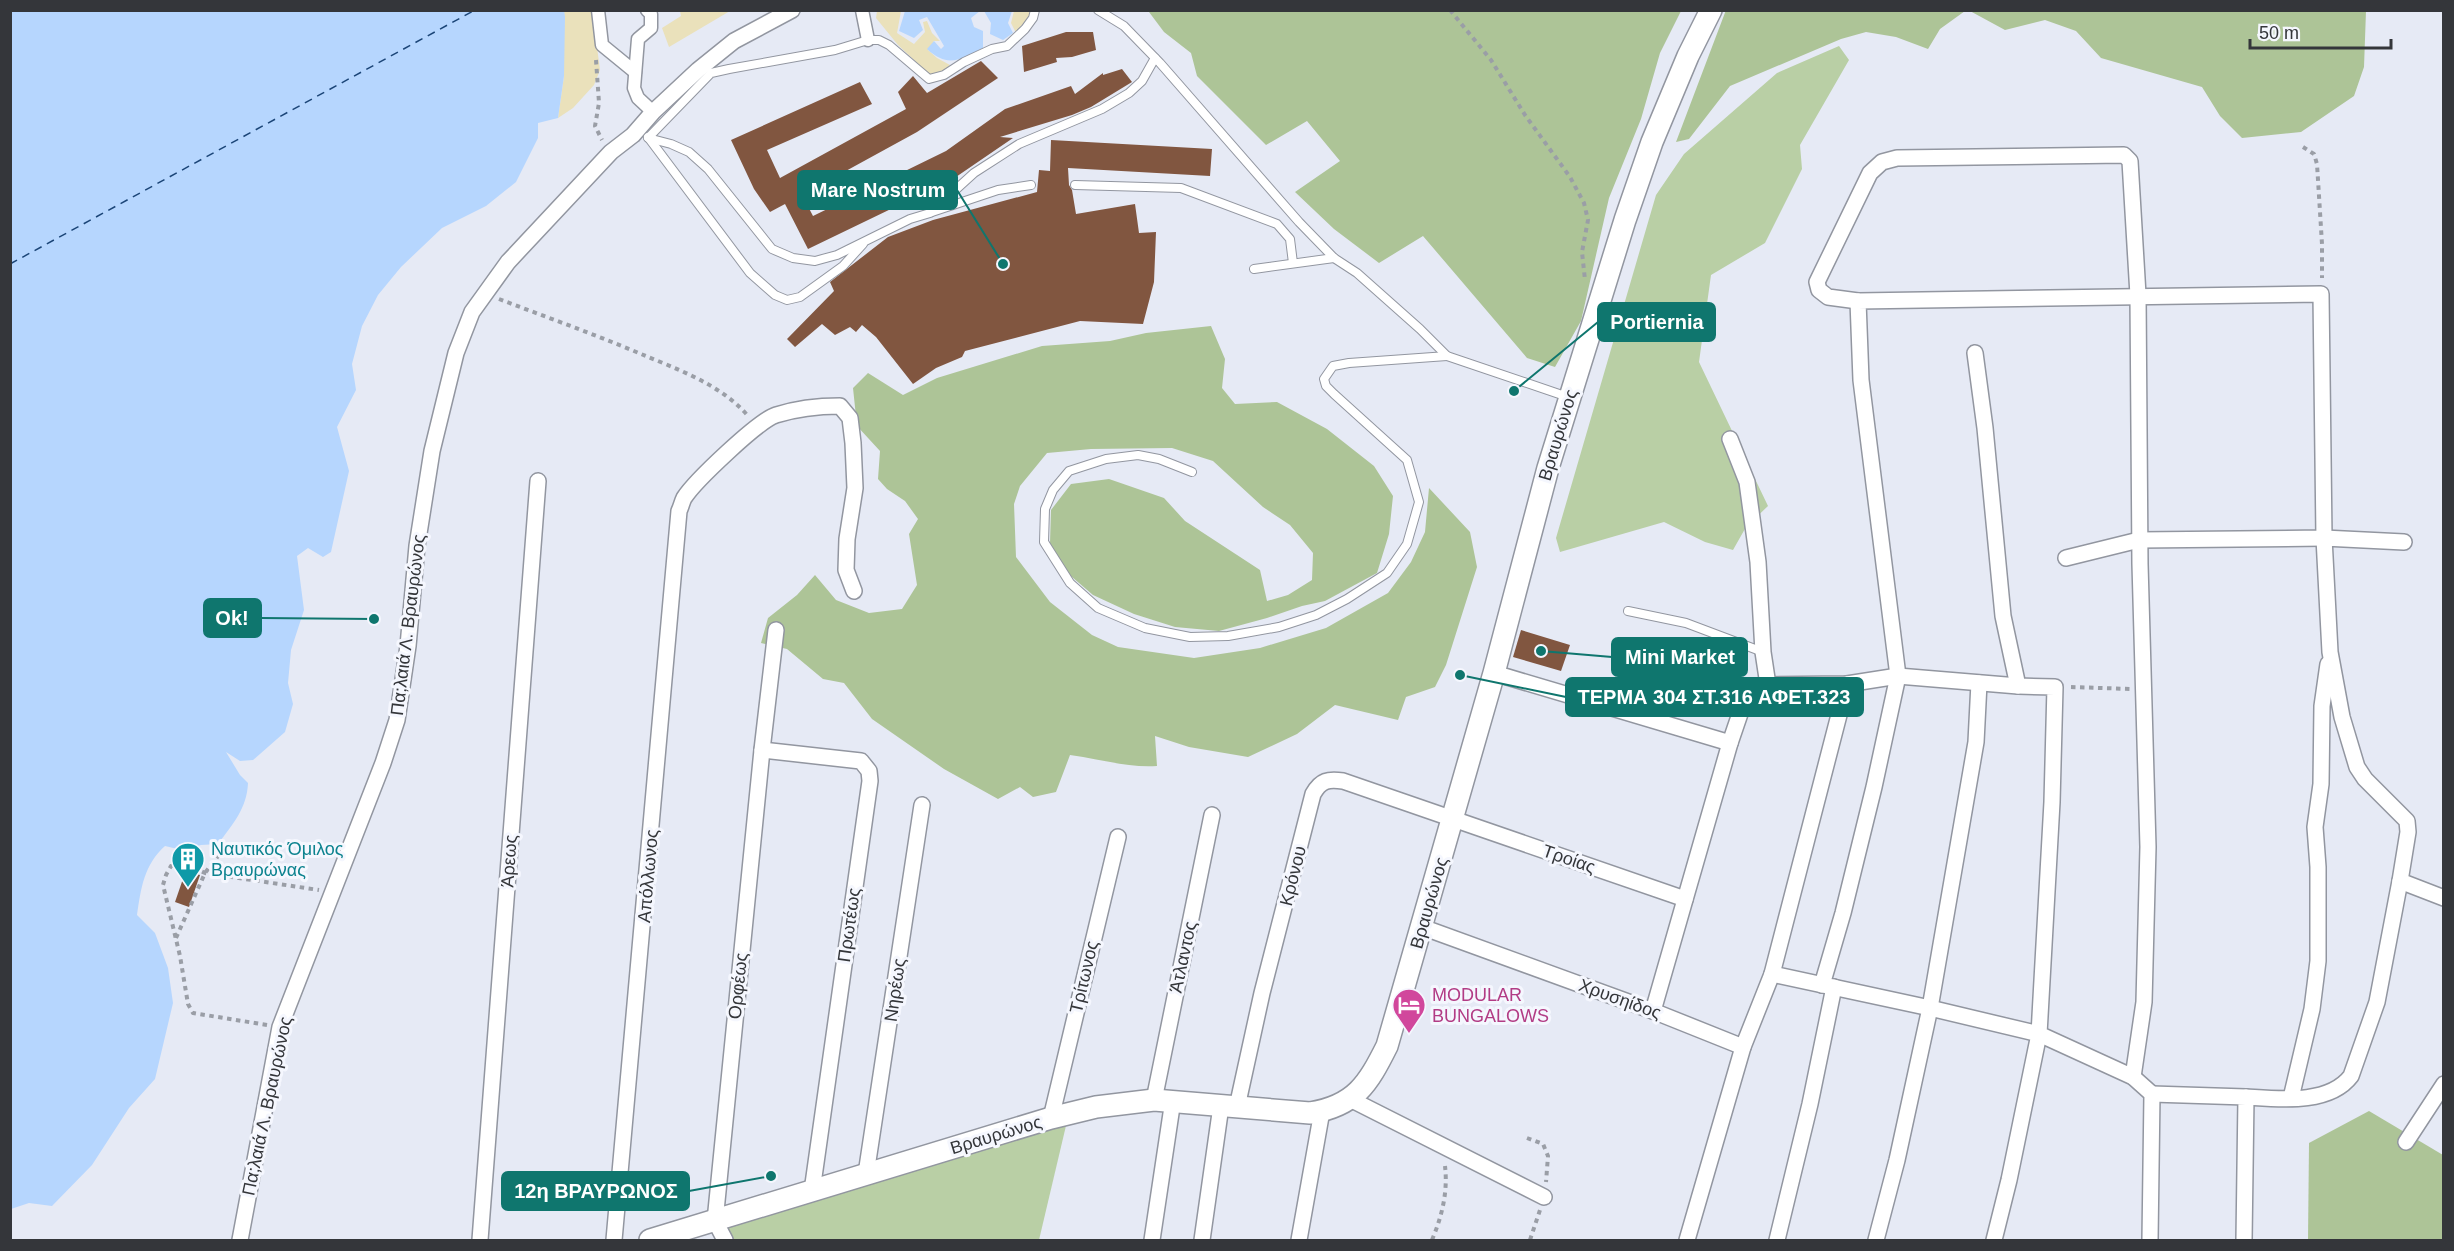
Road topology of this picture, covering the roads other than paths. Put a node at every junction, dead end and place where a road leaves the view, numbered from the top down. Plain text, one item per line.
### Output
1 (598, 10) edge
2 (647, 10) edge
3 (792, 10) edge
4 (862, 10) edge
5 (1035, 10) edge
6 (1098, 10) edge
7 (1711, 10) edge
8 (868, 40) junction
9 (1155, 58) junction
10 (635, 72) junction
11 (653, 112) junction
12 (643, 133) junction
13 (1031, 185) dead end
14 (1075, 185) dead end
15 (930, 213) junction
16 (865, 242) junction
17 (1334, 258) junction
18 (1293, 262) junction
19 (1254, 269) dead end
20 (2138, 295) junction
21 (1858, 301) junction
22 (1975, 353) dead end
23 (1447, 356) junction
24 (1569, 398) junction
25 (1730, 439) dead end
26 (1192, 472) dead end
27 (538, 481) dead end
28 (2324, 538) junction
29 (2139, 540) junction
30 (2404, 542) dead end
31 (2066, 558) dead end
32 (854, 591) dead end
33 (1628, 611) dead end
34 (776, 630) dead end
35 (1763, 652) junction
36 (2330, 652) junction
37 (1494, 673) junction
38 (1898, 676) junction
39 (1979, 683) junction
40 (1847, 684) junction
41 (1768, 685) junction
42 (2018, 686) junction
43 (1730, 743) junction
44 (762, 750) junction
45 (922, 805) dead end
46 (1212, 815) dead end
47 (1454, 818) junction
48 (1118, 837) dead end
49 (2400, 881) junction
50 (2444, 898) edge
51 (1685, 899) junction
52 (1422, 927) junction
53 (1772, 974) junction
54 (1828, 986) junction
55 (1930, 1008) junction
56 (1653, 1011) junction
57 (2038, 1034) junction
58 (1743, 1047) junction
59 (2133, 1077) junction
60 (2444, 1084) edge
61 (2152, 1094) junction
62 (2246, 1097) junction
63 (2291, 1098) junction
64 (1350, 1099) junction
65 (1163, 1100) junction
66 (1229, 1106) junction
67 (1322, 1111) junction
68 (1051, 1118) junction
69 (2406, 1142) dead end
70 (866, 1174) junction
71 (812, 1191) junction
72 (1544, 1197) dead end
73 (715, 1221) junction
74 (240, 1240) edge
75 (480, 1240) edge
76 (614, 1240) edge
77 (650, 1240) edge
78 (725, 1240) edge
79 (1152, 1240) edge
80 (1202, 1240) edge
81 (1299, 1240) edge
82 (1687, 1240) edge
83 (1777, 1240) edge
84 (1876, 1240) edge
85 (1994, 1240) edge
86 (2150, 1240) edge
87 (2244, 1240) edge

1 - 10 street
2 - 10 street
3 - 11 street, Πα;λαιά Λ. Βραυρώνος
4 - 8 street
5 - 8 lane
6 - 9 lane
7 - 24 main road, Βραυρώνος
8 - 12 lane
9 - 15 lane
9 - 17 lane
10 - 11 street
11 - 12 street, Πα;λαιά Λ. Βραυρώνος
12 - 16 lane
12 - 16 lane
12 - 74 street, Πα;λαιά Λ. Βραυρώνος
13 - 15 lane
14 - 18 lane
15 - 16 lane
17 - 18 lane
17 - 23 lane
18 - 19 lane
20 - 21 street
20 - 21 street
20 - 28 street
20 - 29 street
21 - 38 street
22 - 42 street
23 - 24 lane
23 - 26 lane
24 - 37 main road, Βραυρώνος
25 - 35 street
27 - 75 street, Άρεως
28 - 29 street
28 - 30 street
28 - 36 street
29 - 31 street
29 - 59 street
32 - 76 street, Απόλλωνος
33 - 35 lane
34 - 44 street, Ορφέως
35 - 41 street
36 - 49 street
36 - 63 street
37 - 43 street
37 - 47 main road, Βραυρώνος
38 - 39 street
38 - 40 street
38 - 54 street
39 - 42 street
39 - 55 street
40 - 41 street
40 - 53 street
41 - 43 street
42 - 57 street
43 - 51 street
44 - 71 street, Πρωτέως
44 - 73 street, Ορφέως
45 - 70 street, Νηρέως
46 - 65 street, Άτλαντος
47 - 51 street, Τροίας
47 - 52 main road, Βραυρώνος
47 - 66 street, Κρόνου
48 - 68 street, Τρίτωνος
49 - 50 street
49 - 63 street
51 - 56 street
52 - 56 street, Χρυσηίδος
52 - 64 main road, Βραυρώνος
53 - 54 street
53 - 58 street
54 - 55 street
54 - 83 street
55 - 57 street
55 - 84 street
56 - 58 street, Χρυσηίδος
57 - 59 street
57 - 85 street
58 - 82 street
59 - 61 street
60 - 69 street
61 - 62 street
61 - 86 street
62 - 63 street
62 - 87 street
64 - 67 main road, Βραυρώνος
64 - 72 street
65 - 66 main road, Βραυρώνος
65 - 68 main road, Βραυρώνος
65 - 79 street, Άτλαντος
66 - 67 main road, Βραυρώνος
66 - 80 street
67 - 81 street
68 - 70 main road, Βραυρώνος
70 - 71 main road, Βραυρώνος
71 - 73 main road, Βραυρώνος
73 - 77 main road, Βραυρώνος
73 - 78 street

